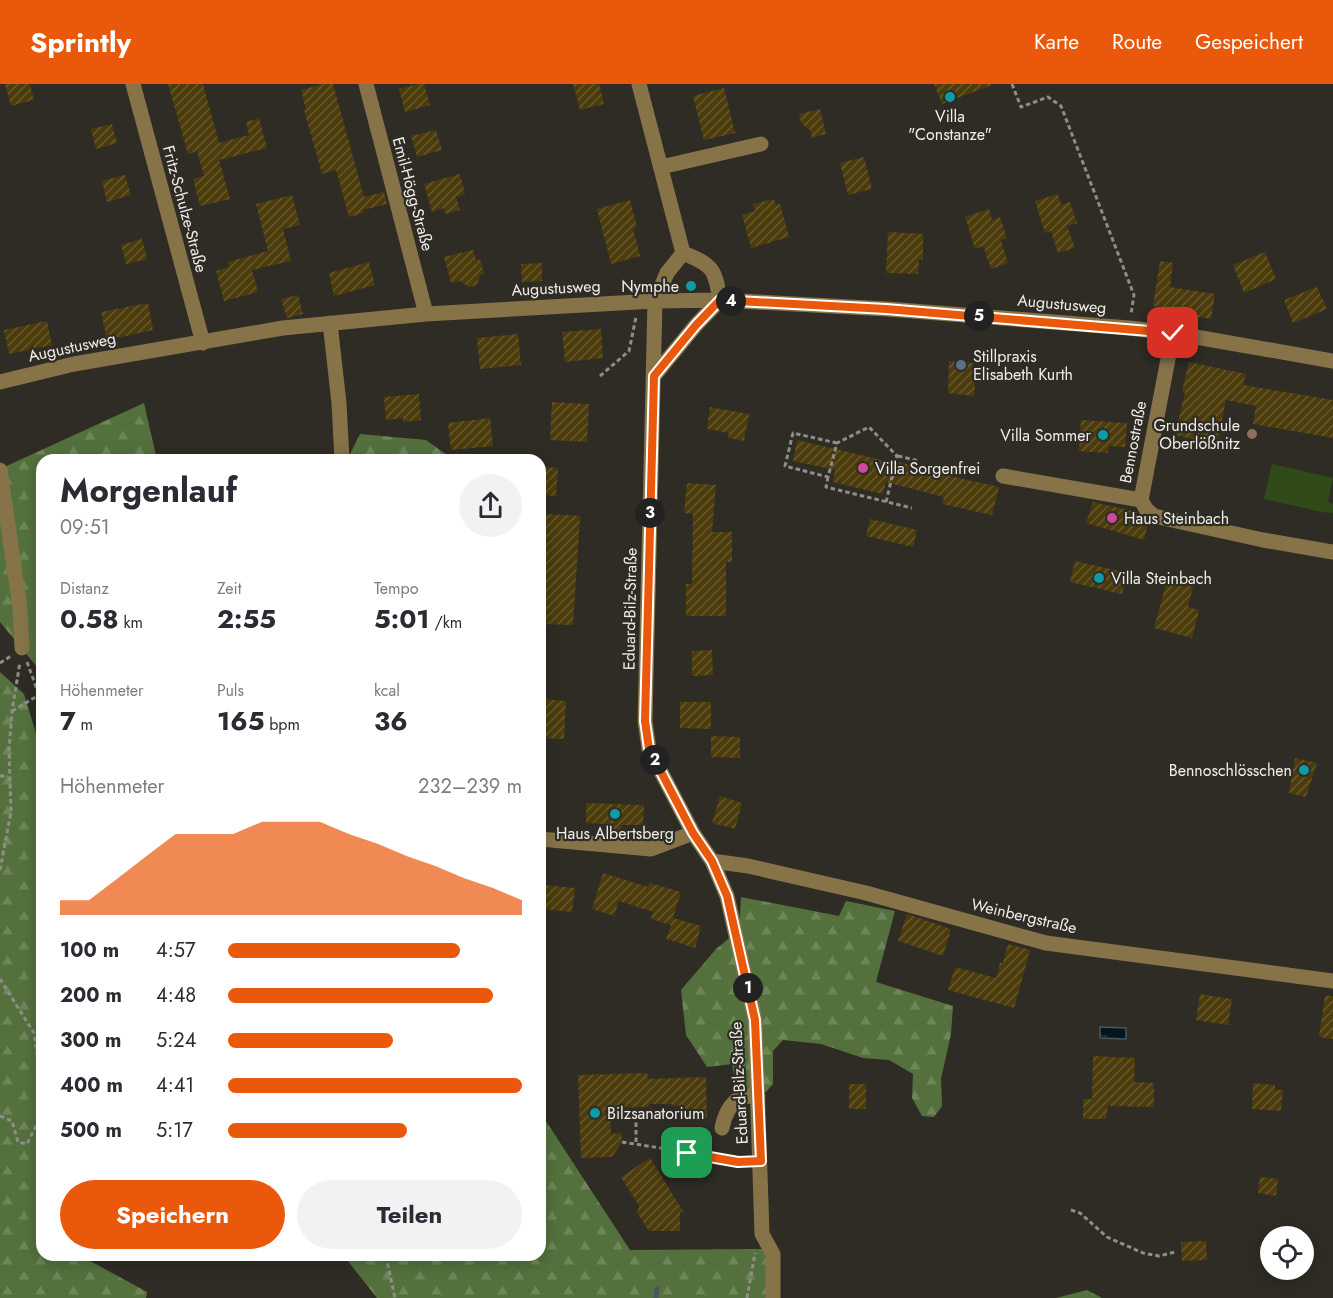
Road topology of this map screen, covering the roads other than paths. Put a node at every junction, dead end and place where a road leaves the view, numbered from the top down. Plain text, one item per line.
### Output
1 (133, 84) edge
2 (366, 84) edge
3 (639, 84) edge
4 (760, 144) dead end
5 (661, 167) junction
6 (683, 253) junction
7 (720, 300) junction
8 (648, 301) junction
9 (426, 314) junction
10 (330, 324) junction
11 (1173, 333) junction
12 (203, 343) junction
13 (1333, 361) edge
14 (654, 376) junction
15 (0, 382) edge
16 (342, 454) edge
17 (0, 470) edge
18 (1003, 476) dead end
19 (1141, 500) junction
20 (1333, 552) edge
21 (22, 648) road end
22 (693, 833) junction
23 (546, 840) edge
24 (712, 861) junction
25 (1333, 981) edge
26 (758, 1096) junction
27 (722, 1128) dead end
28 (773, 1298) edge

1 - 12 street, Fritz-Schulze-Straße
2 - 9 street, Emil-Högg-Straße
3 - 5 street
4 - 5 street
5 - 6 street
6 - 7 street
6 - 8 street
7 - 8 street, Augustusweg
7 - 11 street, Augustusweg
7 - 14 street
8 - 9 street, Augustusweg
8 - 14 street, Eduard-Bilz-Straße
9 - 10 street, Augustusweg
10 - 12 street, Augustusweg
10 - 16 street
11 - 13 street, Augustusweg
11 - 19 street, Bennostraße
12 - 15 street, Augustusweg
14 - 22 street, Eduard-Bilz-Straße
17 - 21 street
18 - 19 street
19 - 20 street, Bennostraße
22 - 23 street
22 - 24 street, Eduard-Bilz-Straße
24 - 25 street, Weinbergstraße
24 - 26 street, Eduard-Bilz-Straße
26 - 27 street
26 - 28 street, Eduard-Bilz-Straße

